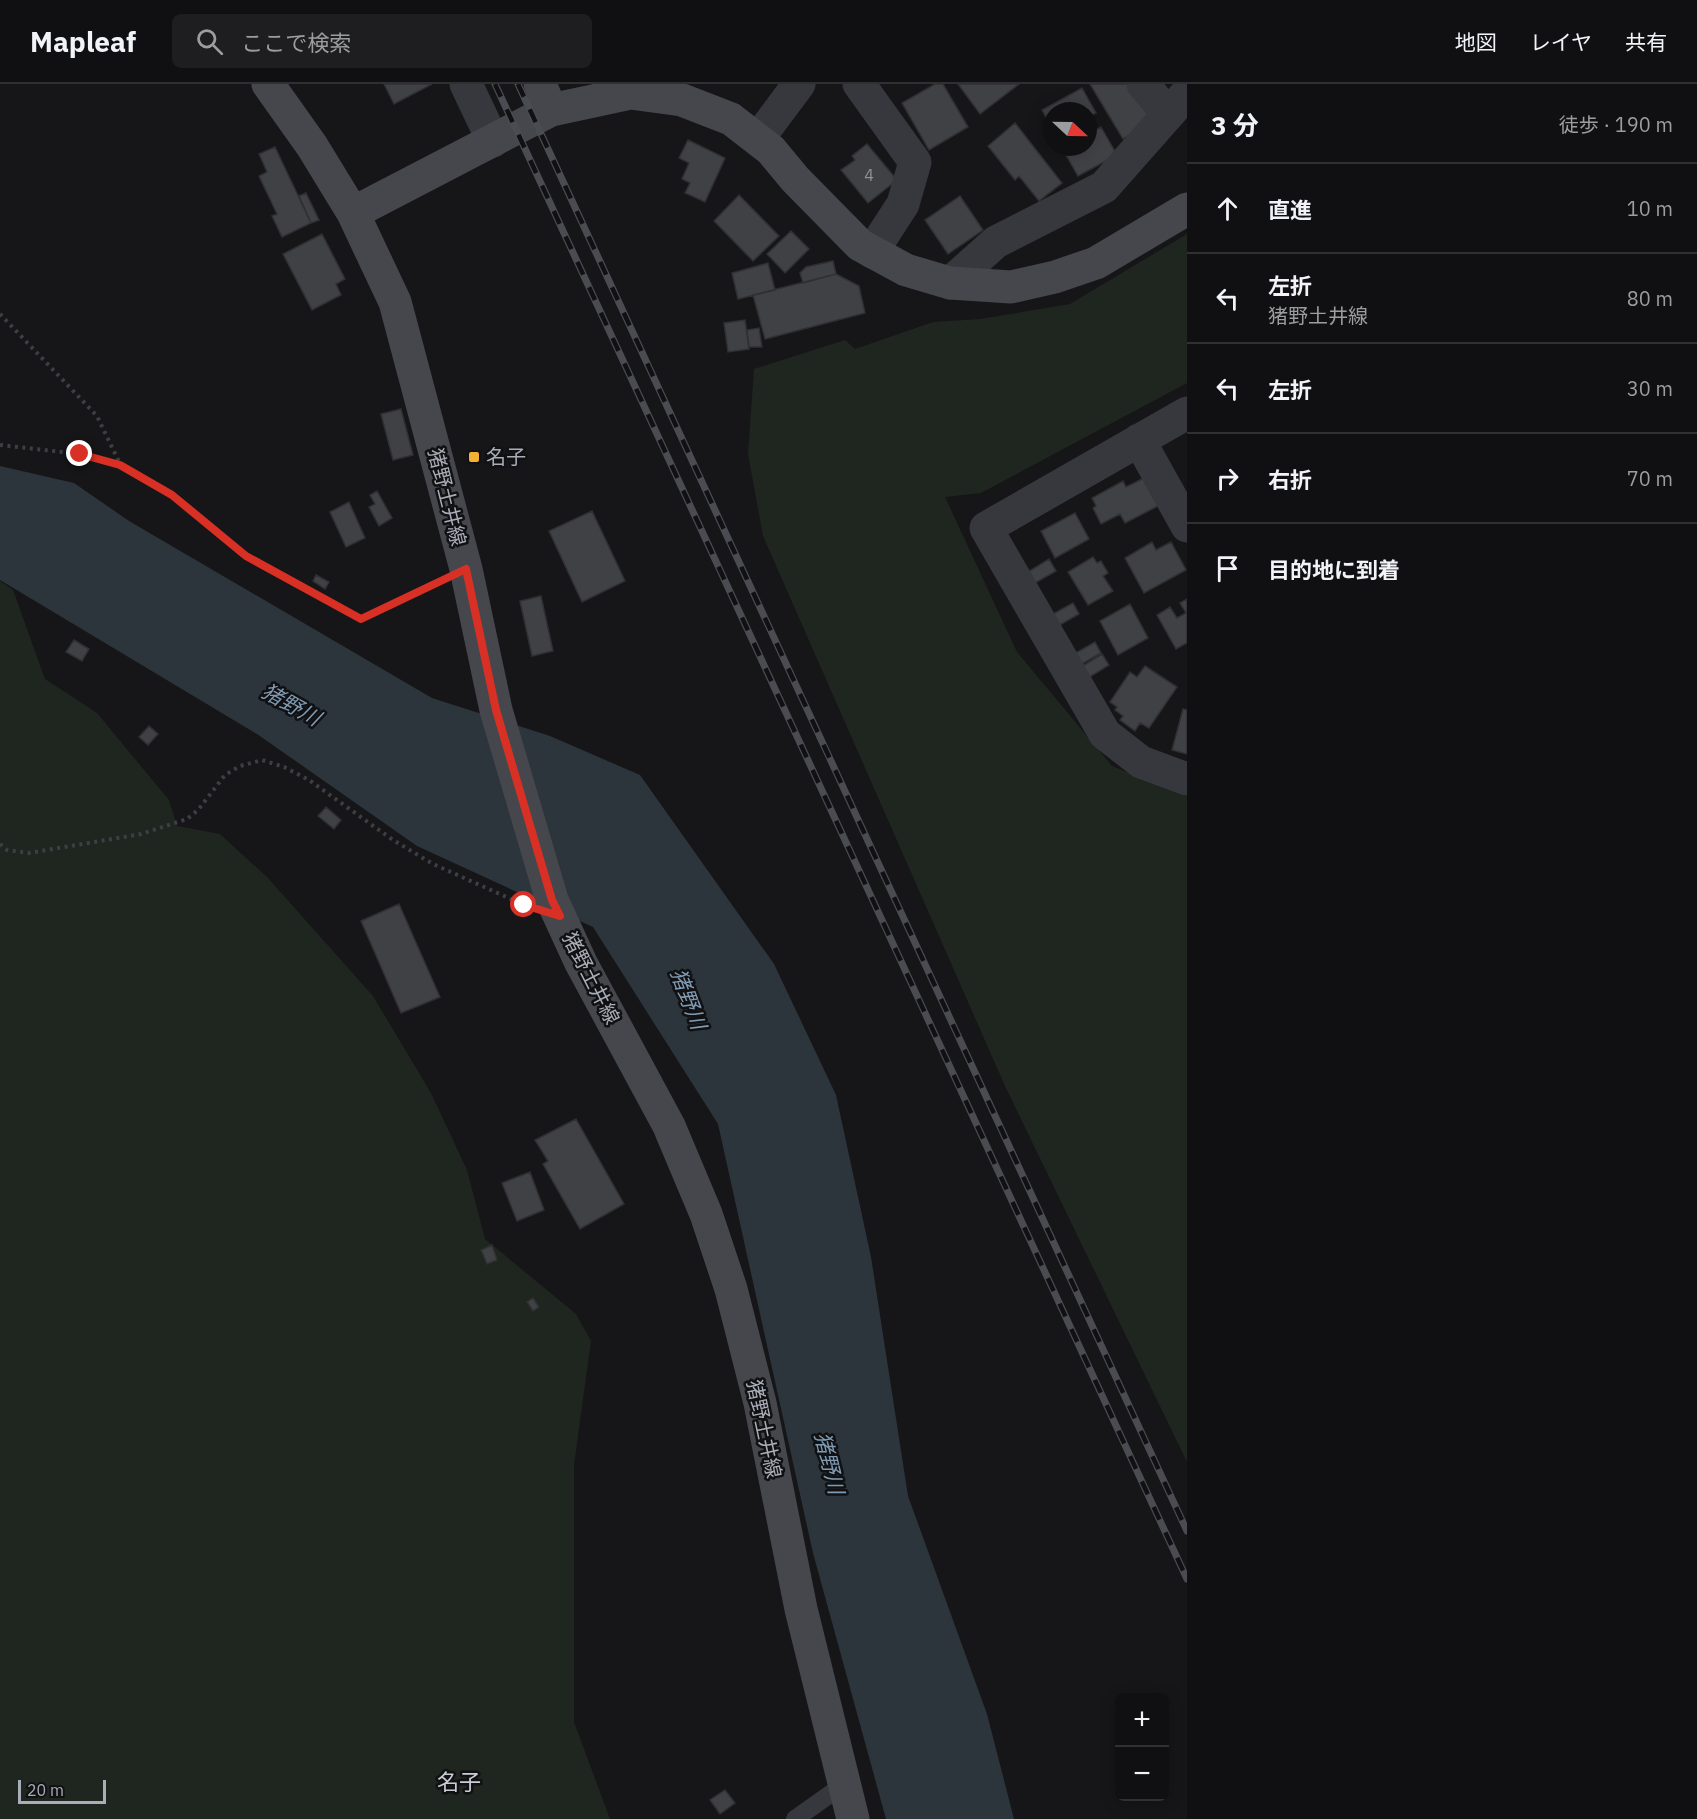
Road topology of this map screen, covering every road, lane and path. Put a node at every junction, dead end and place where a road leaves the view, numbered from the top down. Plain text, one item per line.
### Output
1 (268, 84) edge
2 (466, 84) edge
3 (799, 84) edge
4 (859, 84) edge
5 (1143, 84) edge
6 (546, 97) edge
7 (1178, 103) edge
8 (758, 139) junction
9 (493, 141) junction
10 (1187, 209) edge
11 (353, 213) junction
12 (872, 252) junction
13 (950, 283) junction
14 (0, 314) edge
15 (1187, 413) edge
16 (1139, 440) junction
17 (0, 445) edge
18 (120, 465) junction
19 (1187, 526) edge
20 (466, 569) junction
21 (1187, 779) edge
22 (0, 844) edge
23 (556, 908) junction
24 (843, 1785) junction
25 (795, 1819) edge
26 (853, 1819) edge

1 - 11 main road, 猪野土井線
2 - 9 street
3 - 8 street
4 - 12 street
5 - 7 street
6 - 8 main road
6 - 9 main road
7 - 13 street
8 - 12 main road
9 - 11 main road
10 - 13 main road
11 - 20 main road, 猪野土井線
12 - 13 main road
14 - 18 path
15 - 16 street
16 - 19 street
16 - 21 street
17 - 18 path
18 - 20 path
20 - 23 main road, 猪野土井線
22 - 23 path
23 - 24 main road, 猪野土井線
24 - 25 lane
24 - 26 main road, 猪野土井線

